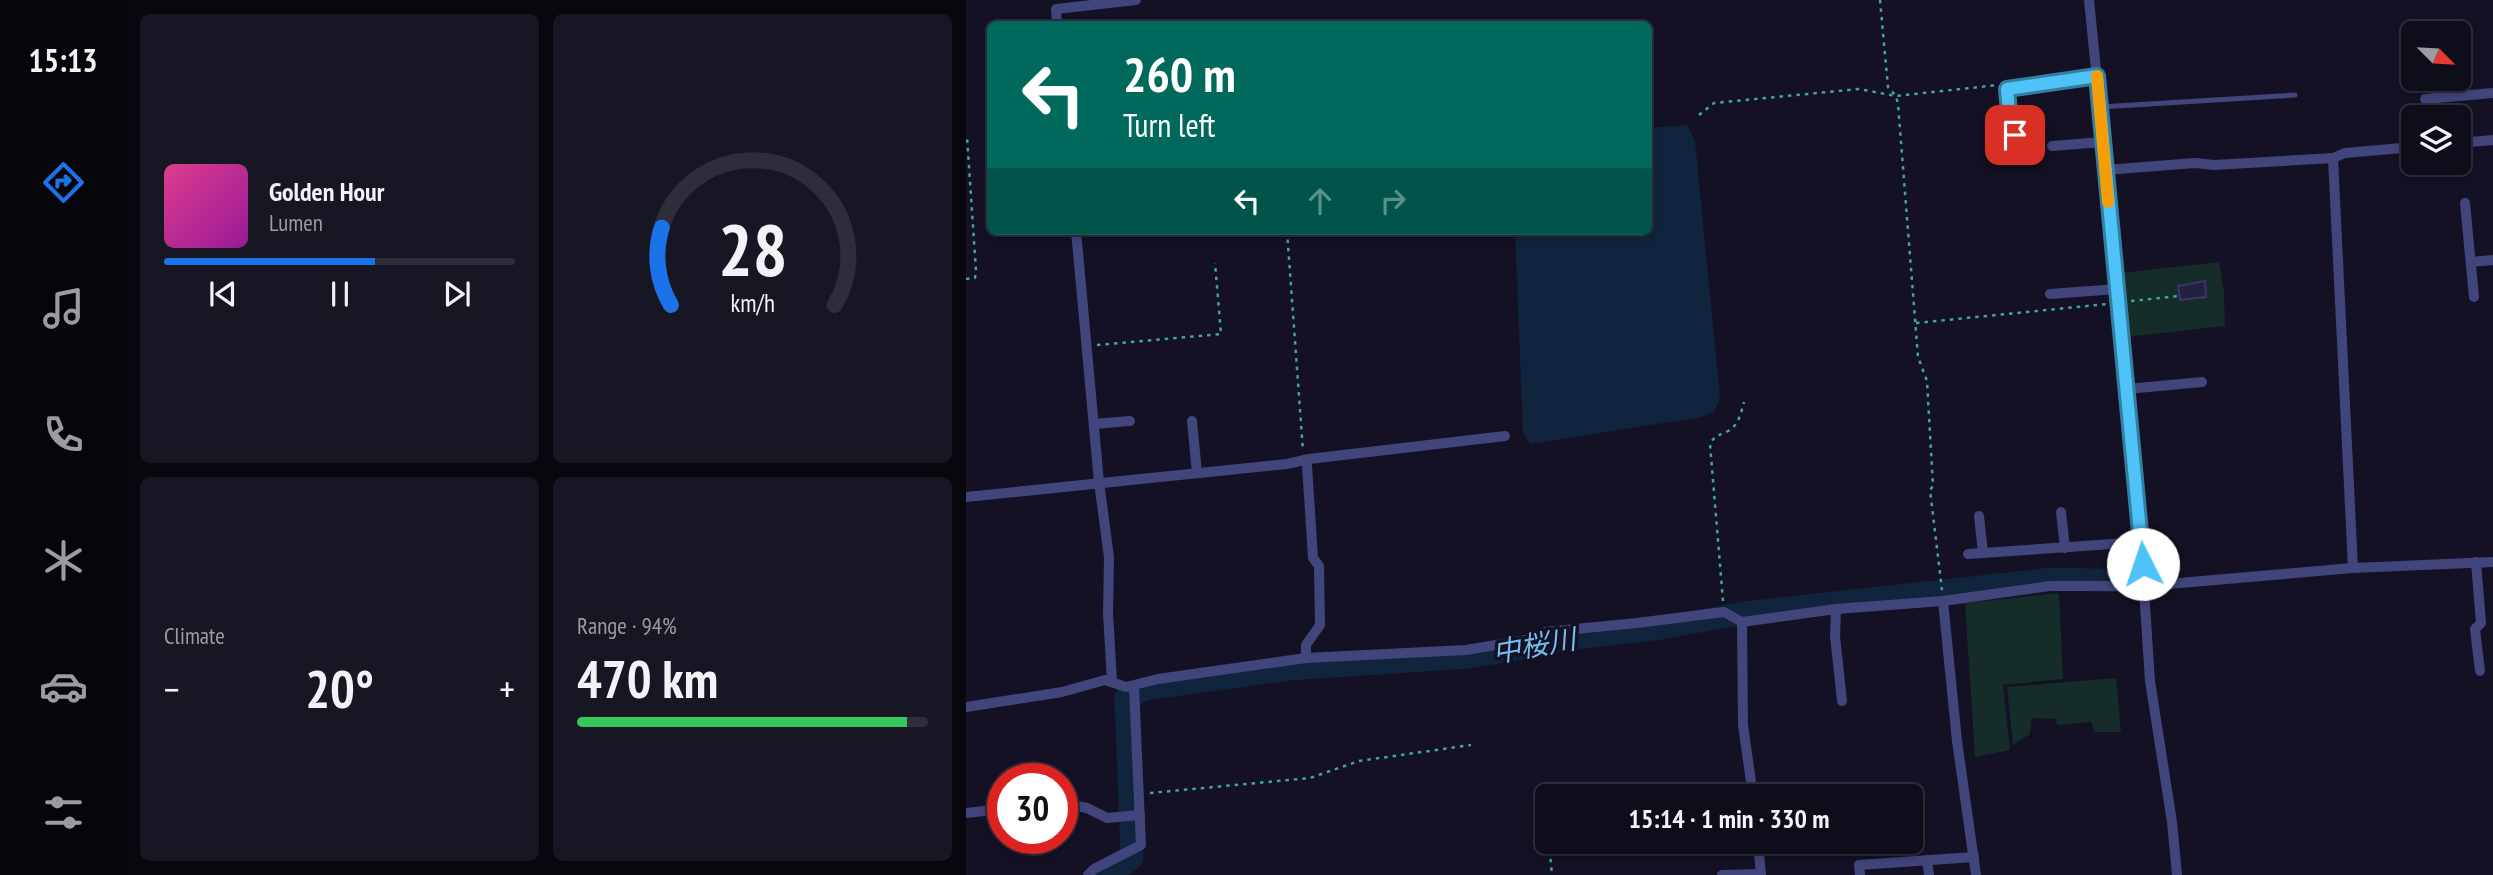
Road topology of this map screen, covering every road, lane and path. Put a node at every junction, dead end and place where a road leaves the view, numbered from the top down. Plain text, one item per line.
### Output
1 (1136, 0) edge
2 (1880, 0) edge
3 (2089, 0) edge
4 (1057, 21) edge
5 (2097, 76) junction
6 (2007, 89) junction
7 (2493, 93) edge
8 (2295, 95) dead end
9 (1896, 96) junction
10 (2425, 99) dead end
11 (2100, 107) junction
12 (1699, 115) dead end
13 (967, 137) edge
14 (2493, 140) edge
15 (2103, 142) junction
16 (2471, 142) edge
17 (2052, 146) dead end
18 (2401, 148) edge
19 (2016, 149) dead end
20 (2333, 158) junction
21 (2105, 170) junction
22 (2465, 203) dead end
23 (1076, 235) edge
24 (1287, 235) edge
25 (2493, 260) edge
26 (2471, 262) junction
27 (1215, 263) dead end
28 (966, 279) edge
29 (2117, 289) junction
30 (2050, 295) dead end
31 (2179, 296) dead end
32 (2474, 297) dead end
33 (2119, 302) junction
34 (1916, 323) junction
35 (1087, 345) junction
36 (2202, 382) dead end
37 (2127, 389) junction
38 (1744, 401) dead end
39 (1130, 421) dead end
40 (1192, 421) dead end
41 (1094, 424) junction
42 (1505, 436) dead end
43 (1304, 460) junction
44 (1196, 473) junction
45 (1099, 482) junction
46 (966, 497) edge
47 (2062, 512) dead end
48 (1979, 516) dead end
49 (2141, 542) junction
50 (2065, 548) junction
51 (1983, 553) junction
52 (1968, 554) dead end
53 (2476, 562) junction
54 (2493, 562) edge
55 (2353, 568) junction
56 (2145, 586) junction
57 (1941, 589) dead end
58 (1943, 601) junction
59 (1836, 609) junction
60 (1726, 613) junction
61 (1740, 621) junction
62 (1306, 658) junction
63 (2480, 671) dead end
64 (1112, 681) junction
65 (1134, 692) junction
66 (1842, 701) dead end
67 (966, 708) edge
68 (1472, 746) dead end
69 (1751, 784) edge
70 (1139, 794) junction
71 (1078, 806) edge
72 (987, 811) edge
73 (966, 813) edge
74 (1135, 816) junction
75 (1550, 854) edge
76 (1759, 854) edge
77 (1975, 857) junction
78 (1927, 860) junction
79 (1761, 874) edge
80 (1088, 875) edge
81 (1552, 875) edge
82 (1722, 875) edge
83 (1860, 875) edge
84 (1929, 875) edge
85 (1976, 875) edge
86 (2177, 875) edge

1 - 4 street
2 - 9 path
3 - 5 street
5 - 6 street
5 - 11 street
6 - 9 path
6 - 19 street
7 - 10 street
8 - 11 lane
9 - 12 path
9 - 34 path
11 - 15 street
13 - 28 path
14 - 16 street
15 - 17 street
15 - 21 street
18 - 20 street
20 - 21 street
20 - 55 street
21 - 29 street
22 - 26 street
23 - 35 street
24 - 43 path
25 - 26 street
26 - 32 street
27 - 35 path
29 - 30 street
29 - 33 street
31 - 33 path
33 - 34 path
33 - 37 street
34 - 57 path
35 - 41 street
36 - 37 street
37 - 49 street
38 - 60 path
39 - 41 street
40 - 44 street
41 - 45 street
42 - 43 street
43 - 44 street
43 - 62 street
44 - 45 street
45 - 46 street
45 - 64 street
47 - 50 street
48 - 51 street
49 - 50 street
49 - 56 street
50 - 51 street
51 - 52 street
53 - 54 street
53 - 55 street
53 - 63 street
55 - 56 street
56 - 58 street
56 - 86 street
58 - 59 street
58 - 77 street
59 - 61 street
59 - 66 street
60 - 61 street
60 - 62 street
61 - 69 street
62 - 65 street
64 - 65 street
64 - 67 street
65 - 70 street
68 - 70 path
70 - 74 street
71 - 74 street
72 - 73 street
74 - 80 street
75 - 81 path
76 - 79 street
77 - 78 street
77 - 85 street
78 - 83 street
78 - 84 street
79 - 82 street

